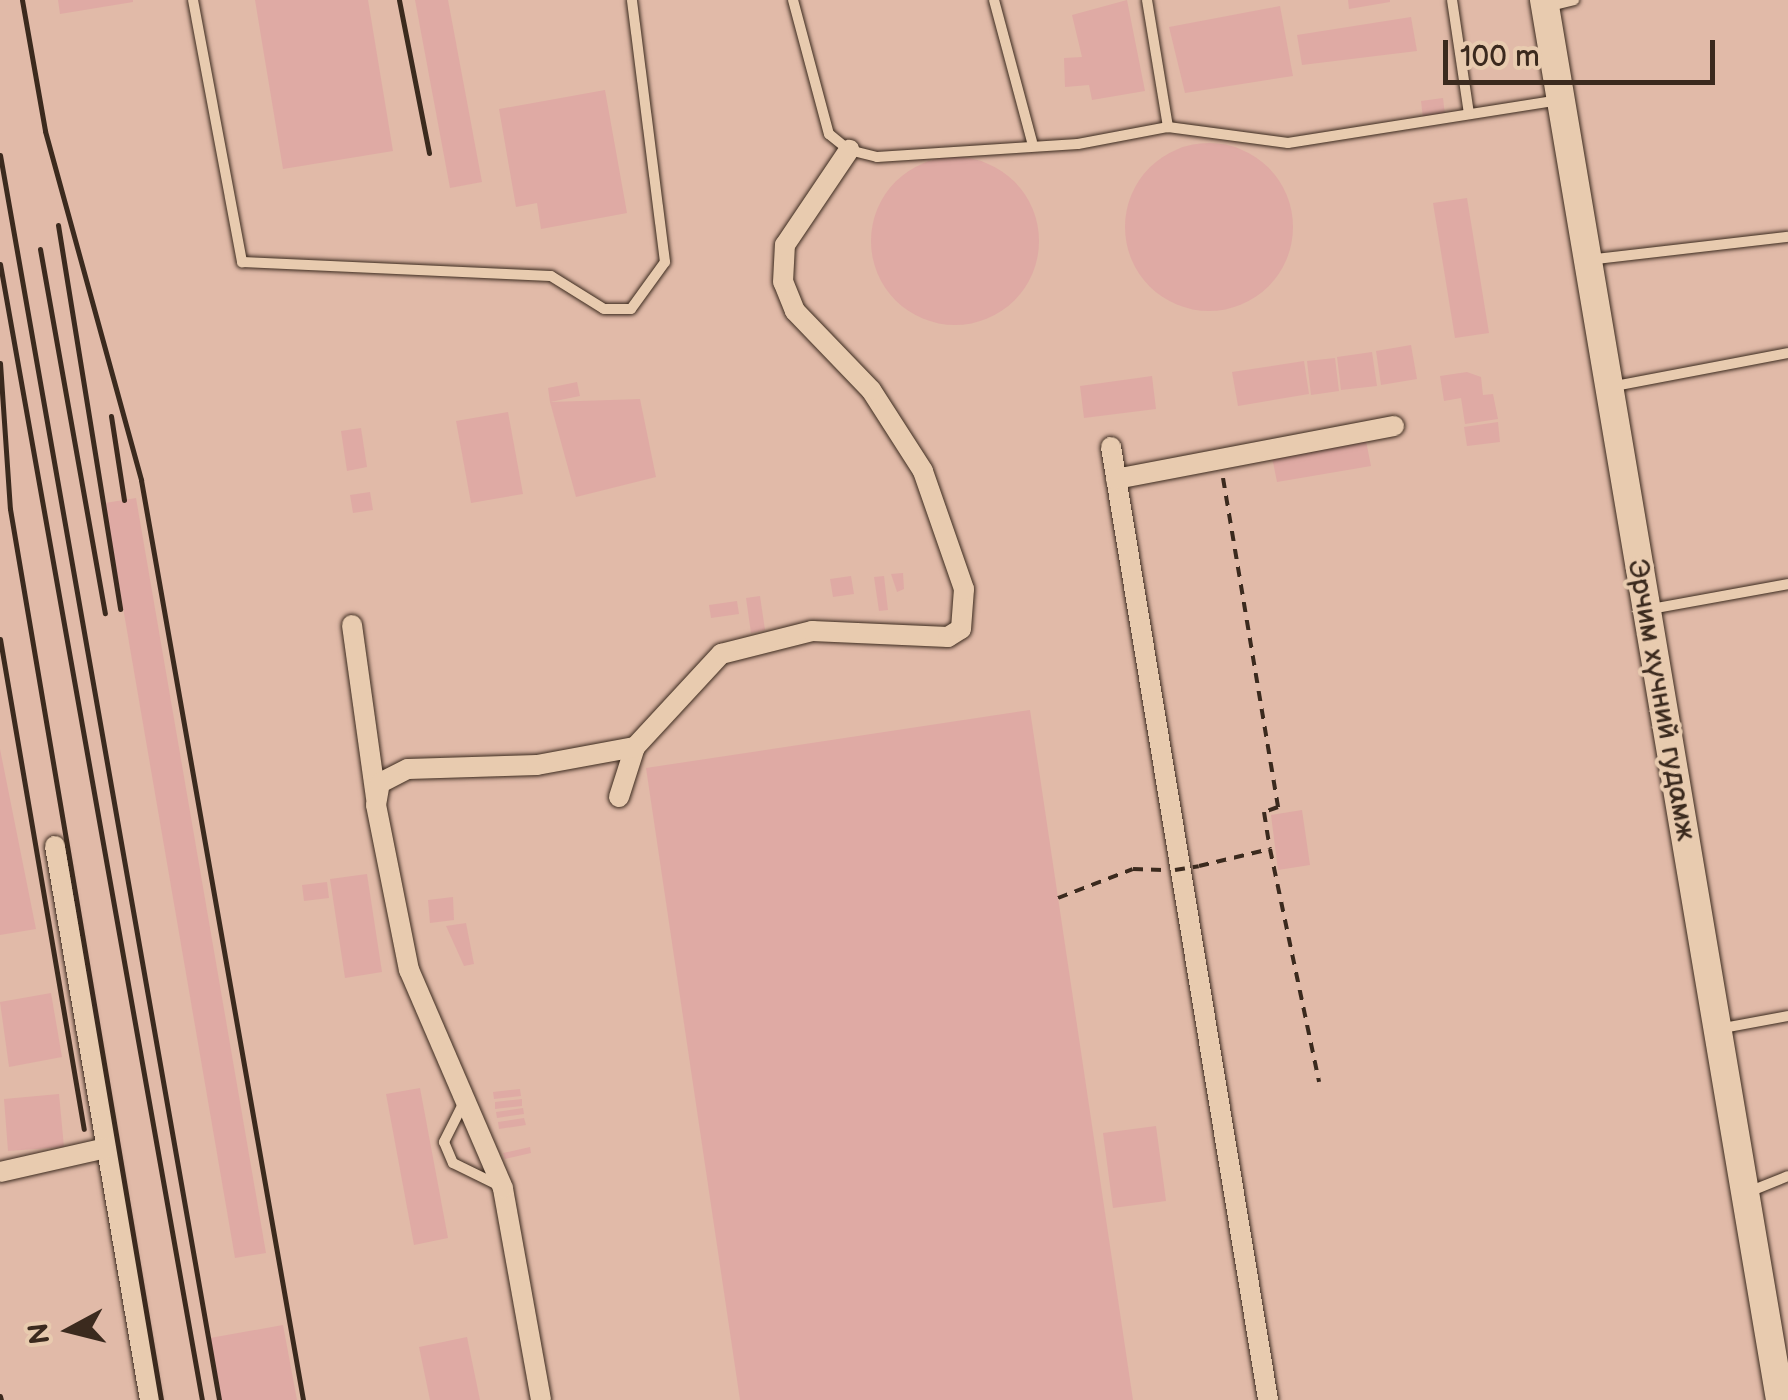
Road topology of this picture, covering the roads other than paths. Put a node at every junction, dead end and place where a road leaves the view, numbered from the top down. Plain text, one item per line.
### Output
1 (193, 0) edge
2 (632, 0) edge
3 (793, 0) edge
4 (994, 0) edge
5 (1148, 0) edge
6 (1452, 0) edge
7 (1574, 0) edge
8 (1544, 3) edge
9 (1561, 100) junction
10 (1469, 114) junction
11 (1168, 127) junction
12 (1032, 142) junction
13 (849, 150) junction
14 (1788, 237) edge
15 (1587, 260) junction
16 (1788, 353) edge
17 (1609, 387) junction
18 (1394, 426) dead end
19 (1110, 448) dead end
20 (1116, 479) junction
21 (1788, 584) edge
22 (1646, 610) junction
23 (352, 625) dead end
24 (635, 747) junction
25 (619, 797) dead end
26 (376, 805) junction
27 (55, 846) dead end
28 (1788, 1016) edge
29 (1717, 1029) junction
30 (465, 1100) junction
31 (106, 1148) junction
32 (0, 1172) edge
33 (1788, 1176) edge
34 (503, 1188) junction
35 (1745, 1194) junction
36 (150, 1400) edge
37 (541, 1400) edge
38 (1268, 1400) edge
39 (1780, 1400) edge

1 - 2 lane
3 - 13 lane
4 - 12 lane
5 - 11 lane
6 - 10 lane
7 - 8 lane
8 - 9 main road, Эрчим хүчний гудамж
9 - 10 lane
9 - 15 main road, Эрчим хүчний гудамж
10 - 11 lane
11 - 12 lane
12 - 13 lane
13 - 24 street
14 - 15 lane
15 - 17 main road, Эрчим хүчний гудамж
16 - 17 lane
17 - 22 main road, Эрчим хүчний гудамж
18 - 20 street
19 - 20 street
20 - 38 street
21 - 22 lane
22 - 29 main road, Эрчим хүчний гудамж
23 - 26 street
24 - 25 street
24 - 26 street
26 - 30 street
27 - 31 street
28 - 29 lane
29 - 35 main road, Эрчим хүчний гудамж
30 - 34 street
30 - 34 lane
31 - 32 street
31 - 36 street
33 - 35 lane
34 - 37 street
35 - 39 main road, Эрчим хүчний гудамж

